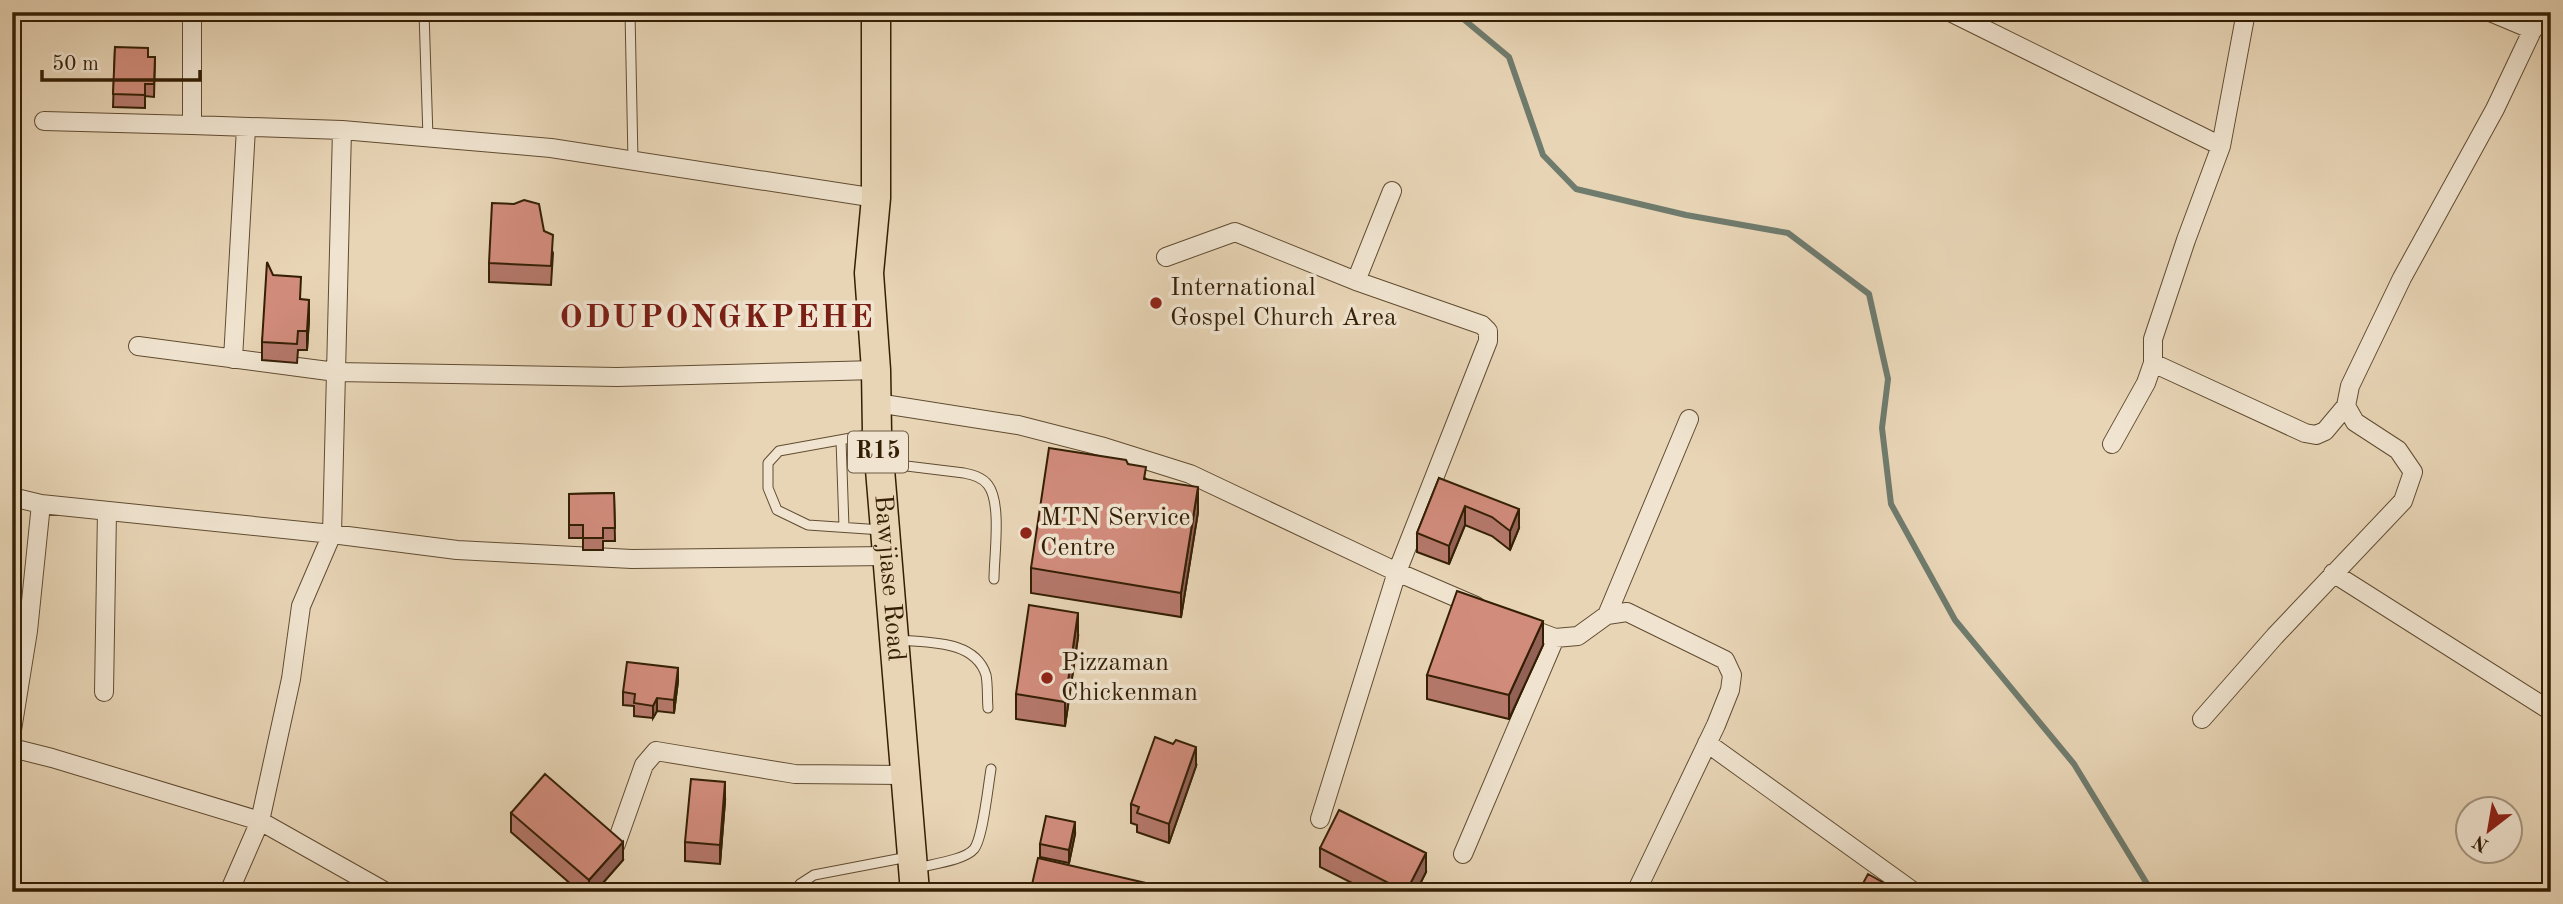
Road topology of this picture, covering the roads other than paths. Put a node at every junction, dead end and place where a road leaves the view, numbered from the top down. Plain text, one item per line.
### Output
1 (192, 12) edge
2 (424, 12) edge
3 (630, 12) edge
4 (876, 12) edge
5 (1950, 12) edge
6 (2246, 12) edge
7 (2490, 12) edge
8 (2540, 12) edge
9 (2533, 30) junction
10 (44, 121) dead end
11 (192, 125) junction
12 (246, 128) junction
13 (342, 130) junction
14 (428, 138) junction
15 (2221, 146) junction
16 (633, 162) junction
17 (1392, 191) dead end
18 (876, 198) junction
19 (1166, 257) dead end
20 (1356, 281) junction
21 (138, 346) dead end
22 (233, 359) junction
23 (2154, 363) junction
24 (876, 370) junction
25 (336, 372) junction
26 (877, 403) junction
27 (2346, 406) junction
28 (1689, 419) dead end
29 (877, 433) junction
30 (841, 440) junction
31 (2112, 444) dead end
32 (879, 462) junction
33 (12, 497) edge
34 (41, 504) junction
35 (107, 511) junction
36 (844, 527) junction
37 (332, 534) junction
38 (885, 543) junction
39 (1397, 572) junction
40 (2333, 573) junction
41 (994, 579) dead end
42 (1607, 615) junction
43 (1555, 638) junction
44 (894, 640) junction
45 (104, 692) dead end
46 (988, 708) dead end
47 (2551, 711) edge
48 (2202, 719) dead end
49 (12, 730) edge
50 (1707, 743) junction
51 (12, 748) edge
52 (991, 769) dead end
53 (903, 775) junction
54 (1320, 819) dead end
55 (260, 821) junction
56 (1463, 854) dead end
57 (913, 873) edge
58 (229, 892) edge
59 (386, 892) edge
60 (583, 892) edge
61 (797, 892) edge
62 (1636, 892) edge
63 (1914, 892) edge

1 - 11 street
2 - 14 lane
3 - 16 lane
4 - 18 main road, Bawjiase Road / R15
5 - 15 street
6 - 15 street
7 - 9 street
8 - 9 street
9 - 27 street
10 - 11 street
11 - 12 street
12 - 13 street
12 - 22 street
13 - 14 street
13 - 25 street
14 - 16 street
15 - 23 street
16 - 18 street
17 - 20 street
18 - 24 main road, Bawjiase Road / R15
19 - 20 street
20 - 39 street
21 - 22 street
22 - 25 street
23 - 27 street
23 - 31 street
24 - 25 street
24 - 26 main road, Bawjiase Road / R15
25 - 37 street
26 - 29 main road, Bawjiase Road / R15
26 - 39 street
27 - 40 street
28 - 42 street
29 - 30 lane
29 - 32 main road, Bawjiase Road / R15
30 - 36 lane
30 - 36 lane
32 - 38 main road, Bawjiase Road / R15
32 - 41 lane
33 - 34 street
34 - 35 street
34 - 49 street
35 - 37 street
35 - 45 street
36 - 38 lane
37 - 38 street
37 - 55 street
38 - 44 main road, Bawjiase Road / R15
39 - 43 street
39 - 54 street
40 - 47 street
40 - 48 street
42 - 43 street
42 - 50 street
43 - 56 street
44 - 46 lane
44 - 53 main road, Bawjiase Road / R15
50 - 62 street
50 - 63 street
51 - 55 street
52 - 57 lane
53 - 57 main road, Bawjiase Road / R15
53 - 60 street
55 - 58 street
55 - 59 street
57 - 61 lane

